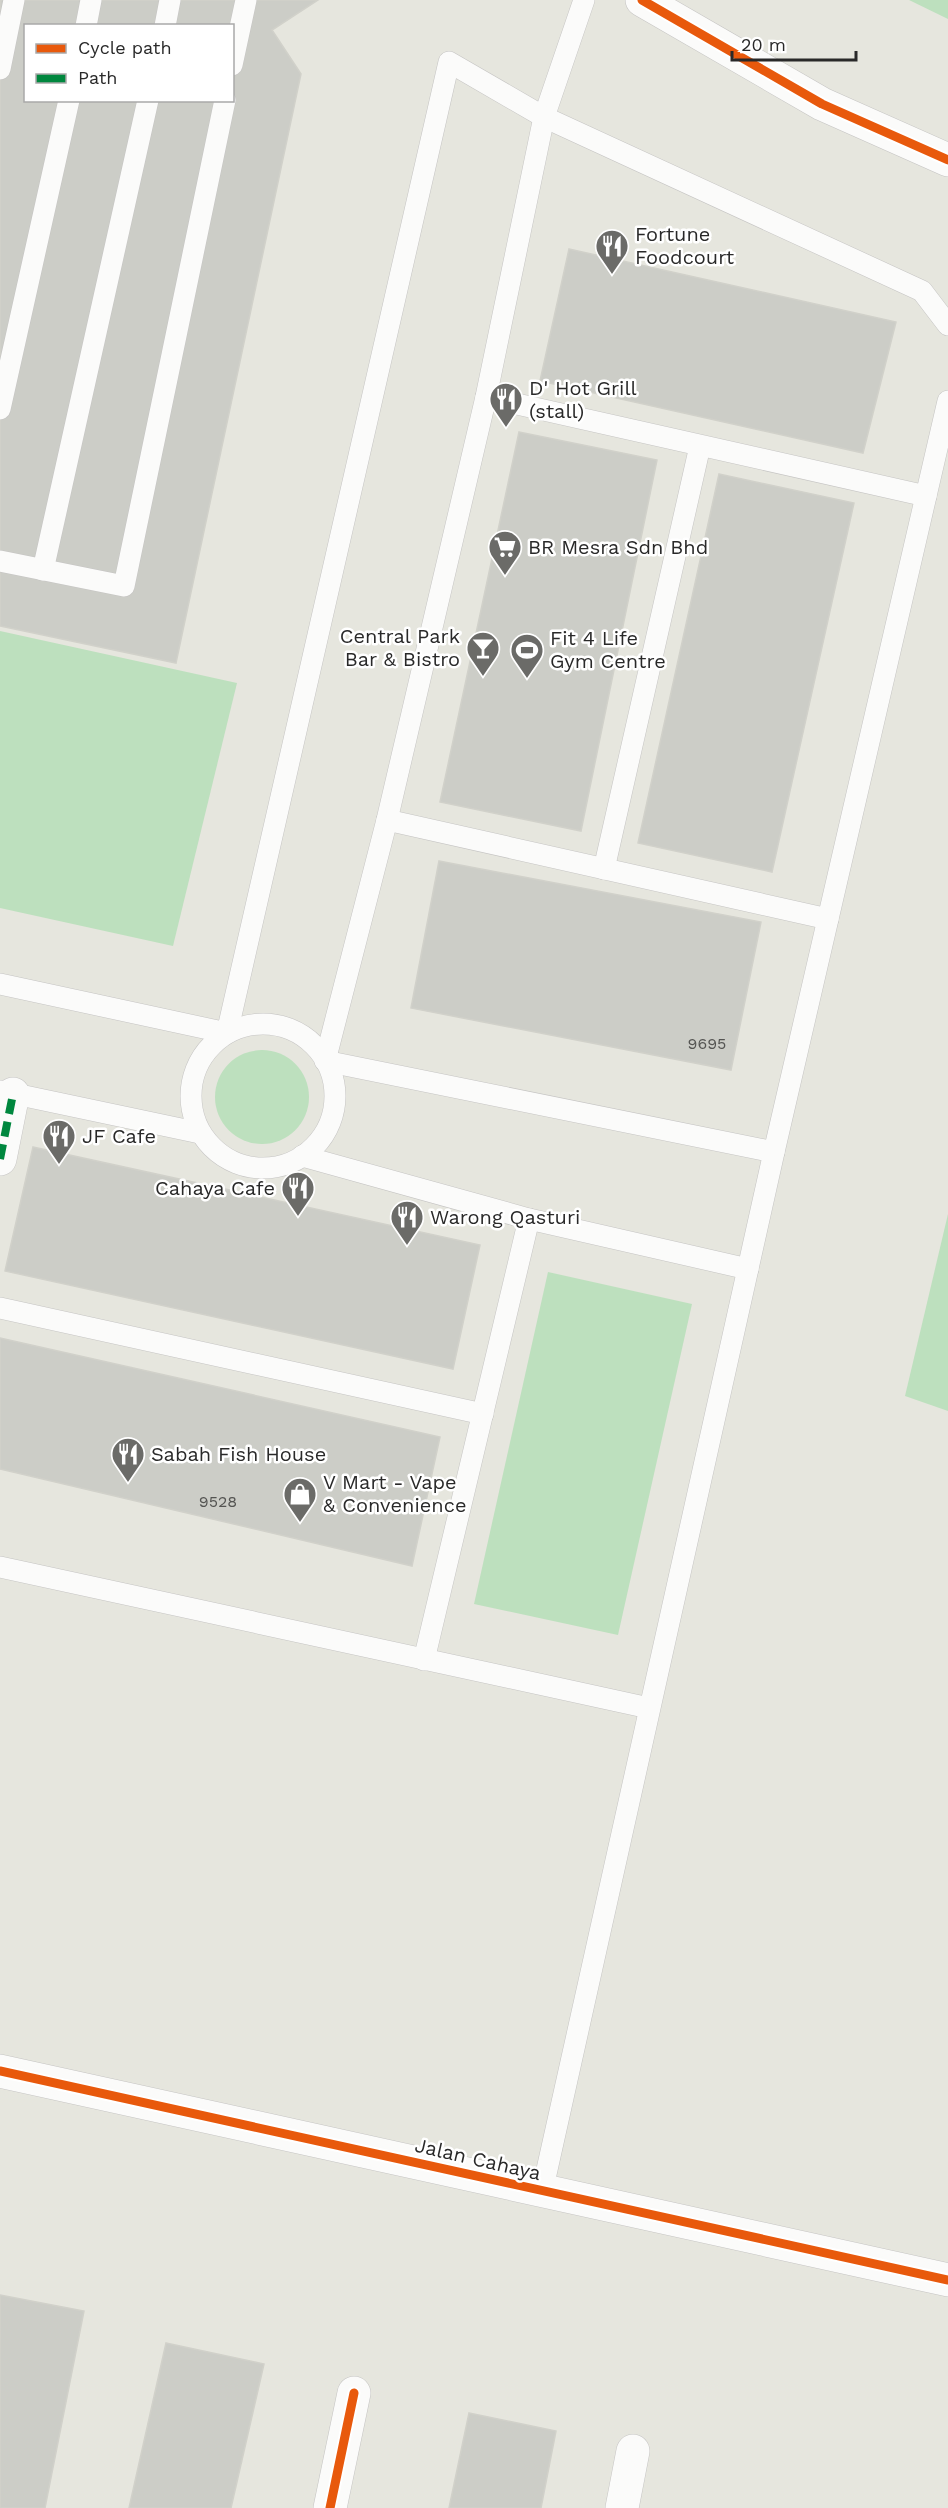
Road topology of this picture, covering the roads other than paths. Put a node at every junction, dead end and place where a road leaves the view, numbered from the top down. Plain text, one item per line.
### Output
1 (14, 0) edge
2 (91, 0) edge
3 (170, 0) edge
4 (246, 0) edge
5 (584, 0) edge
6 (642, 0) edge
7 (86, 24) edge
8 (165, 24) edge
9 (234, 56) edge
10 (0, 69) edge
11 (69, 102) edge
12 (148, 102) edge
13 (225, 102) edge
14 (544, 117) junction
15 (948, 160) edge
16 (948, 325) edge
17 (486, 397) junction
18 (948, 401) edge
19 (0, 409) edge
20 (700, 446) junction
21 (926, 496) junction
22 (0, 561) edge
23 (43, 570) junction
24 (387, 820) junction
25 (604, 869) junction
26 (828, 919) junction
27 (0, 984) edge
28 (227, 1033) junction
29 (325, 1061) junction
30 (7, 1092) edge
31 (200, 1133) junction
32 (774, 1152) junction
33 (302, 1156) junction
34 (0, 1159) edge
35 (529, 1219) junction
36 (748, 1269) junction
37 (0, 1308) edge
38 (483, 1414) junction
39 (0, 1567) edge
40 (424, 1660) junction
41 (649, 1708) junction
42 (0, 2071) edge
43 (542, 2192) junction
44 (948, 2280) edge
45 (354, 2393) dead end
46 (633, 2451) dead end
47 (330, 2508) edge
48 (622, 2508) edge

1 - 10 lane
2 - 7 lane
3 - 8 lane
4 - 9 lane
5 - 14 lane
6 - 15 street
11 - 19 lane
12 - 23 lane
13 - 23 lane
14 - 16 lane
14 - 17 lane
14 - 28 lane
17 - 20 lane
17 - 24 lane
18 - 21 lane
20 - 21 lane
20 - 25 lane
21 - 26 lane
22 - 23 lane
24 - 25 lane
24 - 29 lane
25 - 26 lane
26 - 32 lane
27 - 28 lane
28 - 29 lane
28 - 31 lane
29 - 32 lane
29 - 33 lane
30 - 31 lane
30 - 34 street
31 - 33 lane
32 - 36 lane
33 - 35 lane
35 - 36 lane
35 - 38 lane
36 - 41 lane
37 - 38 lane
38 - 40 lane
39 - 40 lane
40 - 41 lane
41 - 43 lane
42 - 43 street, Jalan Cahaya
43 - 44 street, Jalan Cahaya
45 - 47 street
46 - 48 street

